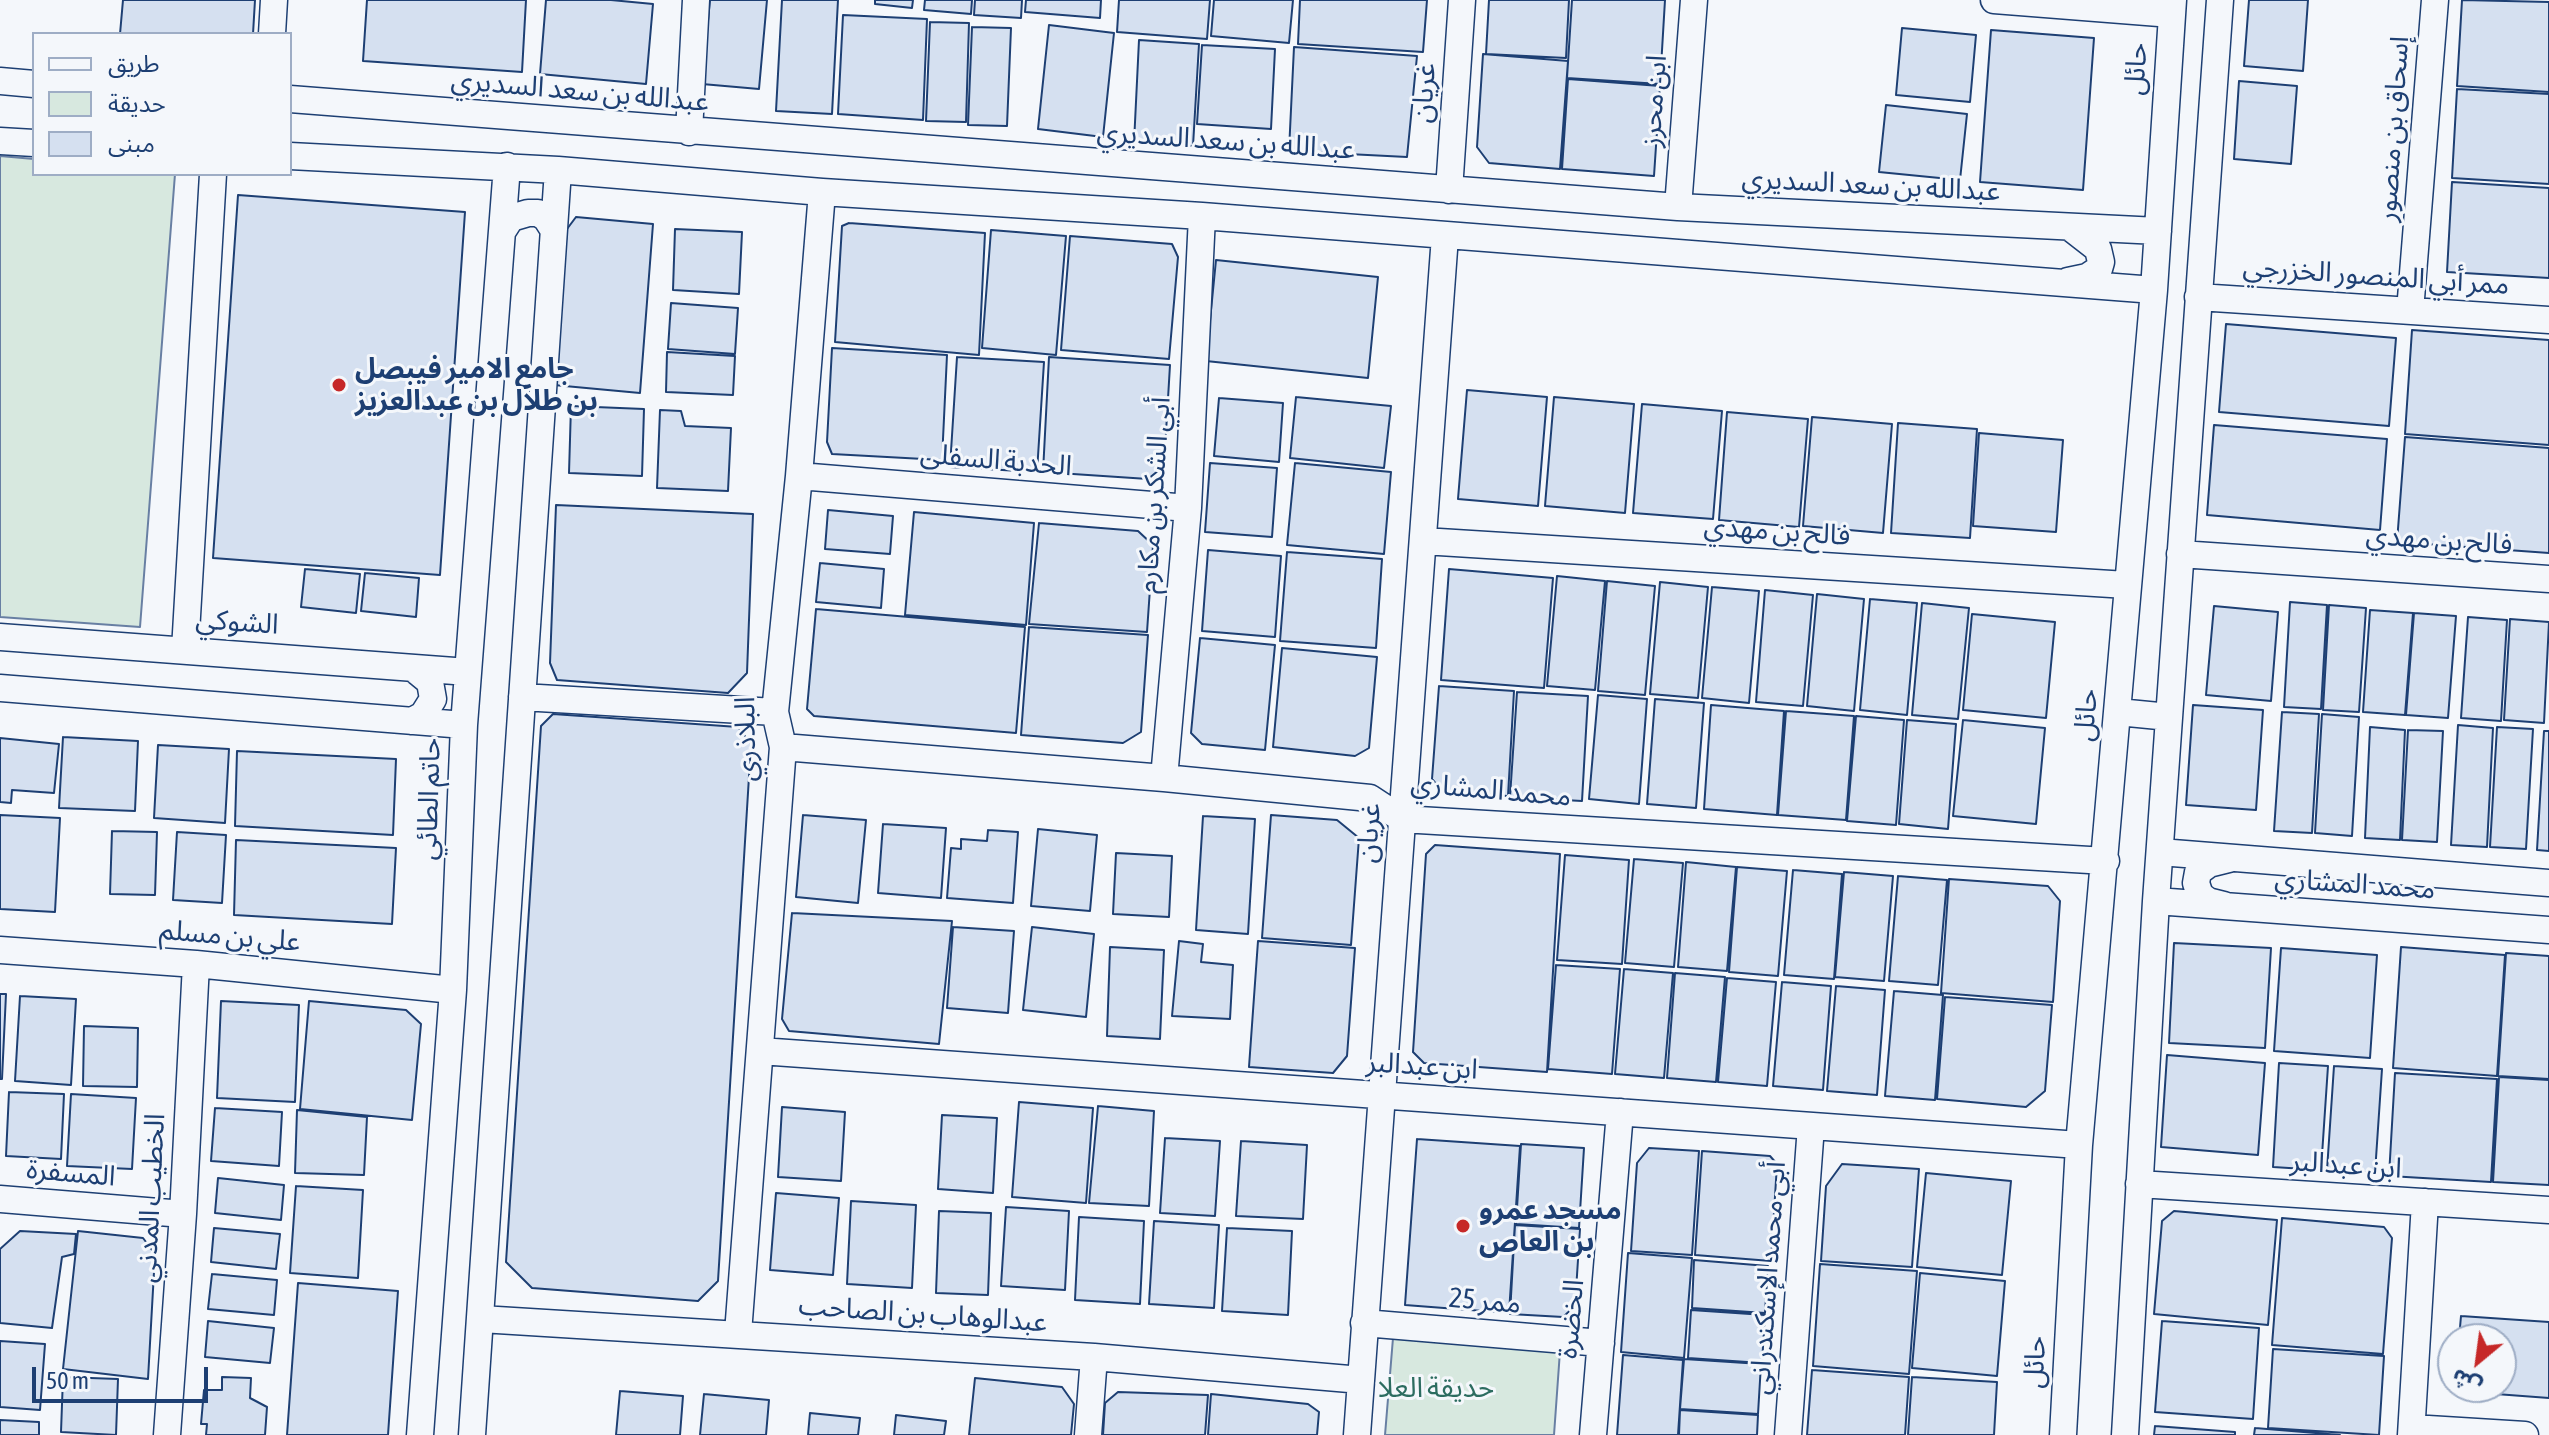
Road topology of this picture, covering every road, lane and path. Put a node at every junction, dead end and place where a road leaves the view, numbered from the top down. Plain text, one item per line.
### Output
1 (274, 0) edge
2 (696, 0) edge
3 (1462, 0) edge
4 (1694, 0) edge
5 (1994, 0) edge
6 (2220, 0) edge
7 (2435, 0) edge
8 (2173, 7) edge
9 (272, 32) edge
10 (292, 99) edge
11 (689, 132) junction
12 (292, 156) edge
13 (507, 166) junction
14 (558, 170) junction
15 (213, 176) edge
16 (1449, 190) junction
17 (822, 192) junction
18 (1678, 207) junction
19 (1202, 216) junction
20 (2071, 228) junction
21 (553, 229) junction
22 (2158, 231) junction
23 (502, 232) junction
24 (1445, 236) junction
25 (2064, 282) junction
26 (2154, 290) junction
27 (2198, 297) junction
28 (2410, 311) junction
29 (2549, 320) edge
30 (799, 476) junction
31 (1188, 508) junction
32 (1423, 541) junction
33 (2180, 554) junction
34 (2549, 579) edge
35 (2127, 585) junction
36 (0, 637) edge
37 (185, 650) junction
38 (413, 668) junction
39 (468, 672) junction
40 (0, 688) edge
41 (522, 697) junction
42 (775, 712) junction
43 (2118, 712) junction
44 (2169, 717) junction
45 (412, 721) junction
46 (464, 725) junction
47 (783, 747) junction
48 (1164, 778) junction
49 (1402, 819) junction
50 (2160, 852) junction
51 (2232, 858) junction
52 (2106, 861) junction
53 (2549, 883) edge
54 (2156, 901) junction
55 (2232, 907) junction
56 (2549, 930) edge
57 (0, 950) edge
58 (196, 964) junction
59 (453, 990) junction
60 (760, 1051) junction
61 (1381, 1095) junction
62 (1620, 1112) junction
63 (1811, 1126) junction
64 (2079, 1145) junction
65 (2139, 1184) junction
66 (0, 1199) edge
67 (2425, 1202) junction
68 (2549, 1210) edge
69 (183, 1214) junction
70 (481, 1319) junction
71 (1364, 1323) junction
72 (738, 1333) junction
73 (1601, 1343) junction
74 (1094, 1357) junction
75 (1361, 1380) junction
76 (2411, 1431) edge
77 (167, 1435) edge
78 (420, 1435) edge
79 (472, 1435) edge
80 (1088, 1435) edge
81 (1357, 1435) edge
82 (1593, 1435) edge
83 (1788, 1435) edge
84 (2063, 1435) edge
85 (2125, 1435) edge
86 (2525, 1435) edge

1 - 9 street
2 - 11 street
3 - 16 street, غريان
4 - 18 street, ابن محرز
5 - 8 street
6 - 27 street
7 - 28 street, إسحاق بن منصور
8 - 22 street, حائل
10 - 11 street, عبدالله بن سعد السديري
11 - 16 street, عبدالله بن سعد السديري
12 - 13 street
13 - 14 street
13 - 23 street, حاتم الطائي
14 - 17 street
14 - 21 street
15 - 37 street
16 - 18 street, عبدالله بن سعد السديري
17 - 19 street
17 - 30 street, البلاذري
18 - 20 street, عبدالله بن سعد السديري
19 - 24 street
19 - 31 street, أبي الشكر بن مكارم
20 - 22 street, عبدالله بن سعد السديري
20 - 25 street
21 - 23 street
21 - 41 street
22 - 26 street, حائل
23 - 39 street, حاتم الطائي
24 - 25 street
24 - 32 street, غريان
25 - 26 street
26 - 35 street, حائل
27 - 28 street, ممر أبي المنصور الخزرجي
27 - 33 street
28 - 29 street, ممر أبي المنصور الخزرجي
30 - 31 street, الحدبة السفلى
30 - 42 street, البلاذري
31 - 48 street, أبي الشكر بن مكارم
32 - 35 street, فالح بن مهدي
32 - 49 street, غريان
33 - 34 street, فالح بن مهدي
33 - 44 street
35 - 43 street, حائل
36 - 37 street, الشوكي
37 - 38 street, الشوكي
38 - 39 street, الشوكي
38 - 45 street
39 - 46 street, حاتم الطائي
40 - 45 street
41 - 42 street
41 - 70 street
42 - 47 street, البلاذري
43 - 44 street
43 - 52 street, حائل
44 - 50 street
45 - 46 street
46 - 59 street, حاتم الطائي
47 - 48 street, محمد المشاري
47 - 60 street, البلاذري
48 - 49 street, محمد المشاري
49 - 52 street, محمد المشاري
49 - 61 street, غريان
50 - 51 street, محمد المشاري
50 - 54 street
51 - 53 street, محمد المشاري
51 - 55 street
52 - 64 street, حائل
54 - 55 street, محمد المشاري
54 - 65 street
55 - 56 street, محمد المشاري
57 - 58 street, علي بن مسلم
58 - 59 street, علي بن مسلم
58 - 69 street, الخطيب المدني
59 - 78 street, حاتم الطائي
60 - 61 street, ابن عبدالبر
60 - 72 street, البلاذري
61 - 62 street, ابن عبدالبر
61 - 71 street, غريان
62 - 63 street, ابن عبدالبر
62 - 73 street, الخضرة
63 - 64 street, ابن عبدالبر
63 - 83 street, أبي محمد الإسكندراني
64 - 84 street, حائل
65 - 67 street, ابن عبدالبر
65 - 85 street
66 - 69 street, المسفرة
67 - 68 street, ابن عبدالبر
67 - 76 street
69 - 77 street, الخطيب المدني
70 - 72 street, عبدالوهاب بن الصاحب
70 - 79 street
71 - 73 street, ممر 25
71 - 75 street, غريان
72 - 74 street, عبدالوهاب بن الصاحب
73 - 82 street, الخضرة
74 - 75 street, عبدالوهاب بن الصاحب
74 - 80 street
75 - 81 street, غريان
76 - 86 street

